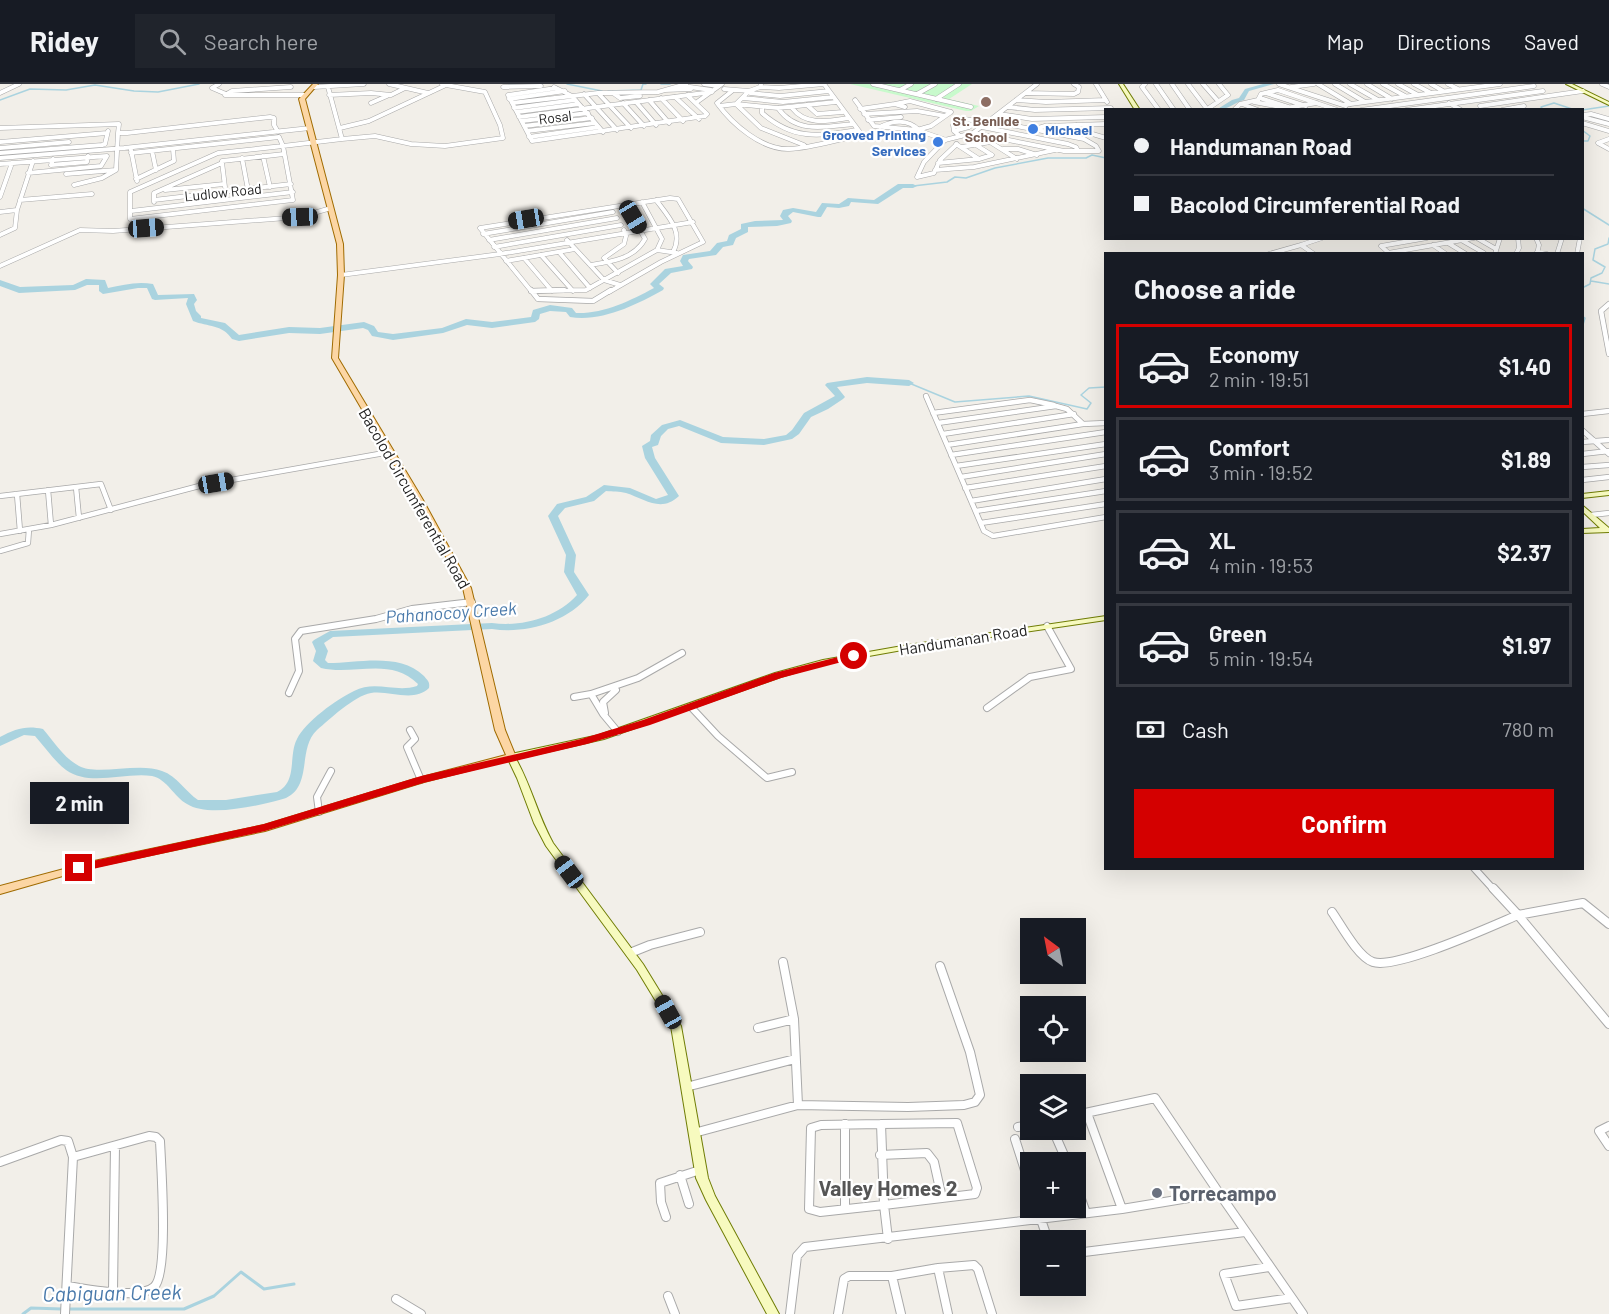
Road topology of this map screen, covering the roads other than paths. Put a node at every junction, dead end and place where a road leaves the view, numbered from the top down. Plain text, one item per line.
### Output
1 (20, 84) edge
2 (219, 84) edge
3 (364, 84) edge
4 (389, 84) edge
5 (444, 84) edge
6 (686, 84) edge
7 (704, 84) edge
8 (824, 84) edge
9 (873, 84) edge
10 (911, 84) edge
11 (934, 84) edge
12 (959, 84) edge
13 (1037, 84) edge
14 (1074, 84) edge
15 (1096, 84) edge
16 (1121, 84) edge
17 (1145, 84) edge
18 (1156, 84) edge
19 (1172, 84) edge
20 (1188, 84) edge
21 (1203, 84) edge
22 (1219, 84) edge
23 (1279, 84) edge
24 (1316, 84) edge
25 (1335, 84) edge
26 (1350, 84) edge
27 (1367, 84) edge
28 (1383, 84) edge
29 (1398, 84) edge
30 (1414, 84) edge
31 (1431, 84) edge
32 (1448, 84) edge
33 (1469, 84) edge
34 (1500, 84) edge
35 (1568, 84) edge
36 (1602, 84) edge
37 (315, 85) edge
38 (680, 85) edge
39 (721, 85) edge
40 (883, 85) edge
41 (1491, 85) edge
42 (1532, 85) edge
43 (292, 86) edge
44 (760, 86) edge
45 (328, 87) junction
46 (503, 87) dead end
47 (556, 87) junction
48 (1288, 87) junction
49 (1475, 87) junction
50 (1609, 87) edge
51 (405, 88) junction
52 (698, 88) junction
53 (1326, 88) junction
54 (724, 89) dead end
55 (665, 90) junction
56 (899, 90) junction
57 (1458, 90) junction
58 (566, 91) junction
59 (732, 91) junction
60 (829, 91) junction
61 (1445, 91) junction
62 (1543, 91) junction
63 (713, 92) junction
64 (749, 92) junction
65 (1302, 92) junction
66 (1583, 92) junction
67 (0, 93) edge
68 (428, 93) junction
69 (598, 93) junction
70 (658, 93) junction
71 (1026, 93) junction
72 (1266, 93) junction
73 (1431, 93) junction
74 (226, 94) junction
75 (584, 94) junction
76 (287, 95) junction
77 (304, 95) junction
78 (329, 95) junction
79 (388, 95) junction
80 (687, 95) junction
81 (917, 95) junction
82 (1418, 95) junction
83 (572, 96) junction
84 (833, 96) junction
85 (1554, 96) junction
86 (675, 97) junction
87 (1406, 97) junction
88 (661, 98) junction
89 (743, 98) junction
90 (1260, 98) junction
91 (936, 99) junction
92 (1392, 99) junction
93 (1440, 99) junction
94 (576, 100) junction
95 (649, 100) junction
96 (855, 100) dead end
97 (1016, 100) junction
98 (1106, 100) junction
99 (1379, 100) junction
100 (1527, 100) junction
101 (1218, 101) junction
102 (1470, 101) junction
103 (636, 102) junction
104 (697, 102) junction
105 (837, 102) junction
106 (1254, 102) junction
107 (1365, 102) junction
108 (371, 103) dead end
109 (512, 103) junction
110 (623, 103) junction
111 (1318, 103) junction
112 (579, 104) junction
113 (736, 104) junction
114 (895, 104) junction
115 (1240, 104) junction
116 (1450, 104) junction
117 (1609, 104) edge
118 (609, 105) junction
119 (807, 105) junction
120 (719, 106) junction
121 (1306, 106) junction
122 (1351, 106) junction
123 (1480, 106) junction
124 (597, 107) junction
125 (762, 107) junction
126 (906, 107) dead end
127 (971, 107) dead end
128 (1008, 107) junction
129 (1330, 107) joint
130 (778, 108) junction
131 (792, 108) junction
132 (1111, 108) edge
133 (1137, 108) edge
134 (1158, 108) edge
135 (1173, 108) edge
136 (1189, 108) edge
137 (1205, 108) edge
138 (1208, 108) edge
139 (1236, 108) edge
140 (1252, 108) edge
141 (1273, 108) edge
142 (1293, 108) edge
143 (1299, 108) edge
144 (1327, 108) edge
145 (1375, 108) edge
146 (1421, 108) edge
147 (1458, 108) edge
148 (1484, 108) edge
149 (1525, 108) edge
150 (583, 109) junction
151 (860, 109) junction
152 (1104, 109) edge
153 (843, 112) junction
154 (588, 113) junction
155 (518, 114) junction
156 (864, 114) junction
157 (999, 114) junction
158 (945, 116) junction
159 (1584, 116) edge
160 (901, 117) dead end
161 (1095, 117) junction
162 (1104, 117) edge
163 (1584, 117) edge
164 (592, 118) junction
165 (848, 118) junction
166 (699, 119) junction
167 (1609, 119) edge
168 (868, 120) junction
169 (522, 121) junction
170 (683, 121) junction
171 (990, 121) junction
172 (595, 123) junction
173 (669, 123) junction
174 (656, 124) junction
175 (853, 124) junction
176 (1103, 124) edge
177 (1584, 124) edge
178 (1609, 124) edge
179 (1076, 125) junction
180 (524, 126) junction
181 (644, 126) junction
182 (599, 127) junction
183 (880, 127) junction
184 (982, 127) junction
185 (0, 128) edge
186 (310, 128) junction
187 (339, 128) junction
188 (631, 128) junction
189 (1034, 129) junction
190 (617, 130) junction
191 (858, 130) junction
192 (918, 130) junction
193 (527, 131) junction
194 (954, 131) junction
195 (1608, 131) edge
196 (118, 132) junction
197 (278, 132) junction
198 (603, 132) junction
199 (973, 133) junction
200 (1598, 133) dead end
201 (90, 135) junction
202 (70, 136) junction
203 (529, 136) junction
204 (805, 136) junction
205 (960, 136) junction
206 (1104, 137) edge
207 (342, 139) junction
208 (1609, 139) edge
209 (793, 140) junction
210 (945, 140) junction
211 (0, 142) edge
212 (69, 142) junction
213 (313, 142) junction
214 (976, 144) junction
215 (283, 145) junction
216 (86, 146) junction
217 (804, 146) junction
218 (959, 146) junction
219 (0, 148) edge
220 (116, 148) junction
221 (172, 148) junction
222 (1609, 148) edge
223 (1002, 149) junction
224 (67, 150) junction
225 (1055, 150) junction
226 (152, 151) junction
227 (950, 151) junction
228 (1078, 151) junction
229 (221, 152) junction
230 (284, 154) junction
231 (1038, 155) junction
232 (0, 156) edge
233 (88, 156) junction
234 (263, 156) junction
235 (65, 158) junction
236 (242, 158) junction
237 (53, 159) junction
238 (979, 159) junction
239 (1017, 159) junction
240 (33, 161) junction
241 (965, 161) junction
242 (222, 162) junction
243 (12, 163) junction
244 (938, 163) junction
245 (0, 164) edge
246 (987, 165) junction
247 (116, 170) junction
248 (156, 170) junction
249 (935, 170) junction
250 (28, 173) junction
251 (66, 174) dead end
252 (136, 178) junction
253 (224, 184) junction
254 (291, 184) junction
255 (74, 185) dead end
256 (270, 187) junction
257 (138, 188) junction
258 (248, 190) junction
259 (159, 191) junction
260 (226, 192) junction
261 (293, 192) junction
262 (92, 194) dead end
263 (0, 197) edge
264 (20, 200) junction
265 (154, 200) junction
266 (656, 200) junction
267 (642, 202) junction
268 (625, 204) junction
269 (610, 206) junction
270 (154, 208) junction
271 (331, 208) junction
272 (17, 210) junction
273 (131, 211) junction
274 (0, 212) edge
275 (613, 212) junction
276 (548, 216) junction
277 (617, 218) junction
278 (553, 222) junction
279 (693, 222) junction
280 (621, 225) junction
281 (673, 225) junction
282 (657, 227) junction
283 (558, 228) junction
284 (641, 230) junction
285 (626, 232) junction
286 (483, 234) junction
287 (563, 234) junction
288 (0, 235) edge
289 (489, 240) junction
290 (1316, 240) edge
291 (1407, 240) edge
292 (1463, 240) joint
293 (1479, 240) edge
294 (569, 242) junction
295 (1448, 243) junction
296 (1301, 245) junction
297 (1433, 245) junction
298 (494, 246) junction
299 (1418, 248) junction
300 (575, 249) junction
301 (657, 250) junction
302 (1496, 251) edge
303 (559, 252) junction
304 (673, 252) junction
305 (1276, 252) edge
306 (1311, 252) edge
307 (1388, 252) edge
308 (1395, 252) edge
309 (1423, 252) edge
310 (1443, 252) edge
311 (1463, 252) edge
312 (1482, 252) edge
313 (500, 254) junction
314 (680, 254) junction
315 (541, 255) junction
316 (524, 258) junction
317 (506, 261) junction
318 (607, 262) junction
319 (590, 265) junction
320 (0, 266) edge
321 (618, 273) junction
322 (341, 274) junction
323 (604, 280) junction
324 (620, 285) junction
325 (590, 288) junction
326 (531, 291) junction
327 (552, 291) junction
328 (573, 291) junction
329 (1609, 304) edge
330 (1606, 319) edge
331 (1608, 333) edge
332 (1608, 351) edge
333 (926, 396) dead end
334 (1056, 406) junction
335 (1609, 411) edge
336 (933, 413) junction
337 (1074, 414) junction
338 (1584, 414) edge
339 (938, 423) junction
340 (1104, 423) edge
341 (1083, 424) junction
342 (1104, 432) edge
343 (1584, 432) edge
344 (943, 434) junction
345 (1609, 440) edge
346 (1595, 441) junction
347 (1584, 442) edge
348 (1104, 444) edge
349 (947, 445) junction
350 (390, 452) junction
351 (1608, 452) edge
352 (1104, 454) edge
353 (1584, 454) edge
354 (951, 455) junction
355 (1609, 465) edge
356 (956, 466) junction
357 (1104, 466) edge
358 (1584, 467) edge
359 (961, 477) junction
360 (1609, 477) edge
361 (1104, 479) edge
362 (1584, 480) edge
363 (76, 487) junction
364 (965, 488) junction
365 (48, 490) junction
366 (1104, 491) edge
367 (1609, 493) edge
368 (16, 494) junction
369 (0, 496) edge
370 (1584, 496) edge
371 (971, 501) junction
372 (1104, 504) edge
373 (1584, 509) edge
374 (111, 510) junction
375 (976, 511) junction
376 (1609, 513) edge
377 (1591, 515) junction
378 (80, 518) junction
379 (1104, 518) edge
380 (981, 523) junction
381 (51, 525) junction
382 (30, 529) junction
383 (1608, 530) edge
384 (20, 531) junction
385 (1584, 531) edge
386 (0, 534) edge
387 (0, 551) edge
388 (472, 602) junction
389 (1104, 618) edge
390 (1047, 626) junction
391 (682, 653) dead end
392 (619, 688) junction
393 (289, 693) dead end
394 (591, 694) junction
395 (574, 697) dead end
396 (691, 706) junction
397 (987, 708) dead end
398 (605, 714) junction
399 (410, 730) dead end
400 (618, 732) junction
401 (511, 757) junction
402 (332, 771) dead end
403 (792, 772) dead end
404 (421, 780) junction
405 (319, 812) junction
406 (1476, 870) edge
407 (0, 890) edge
408 (1332, 912) dead end
409 (1518, 915) junction
410 (1609, 924) edge
411 (700, 932) dead end
412 (630, 953) junction
413 (783, 962) dead end
414 (940, 966) dead end
415 (794, 1019) junction
416 (1609, 1024) edge
417 (758, 1028) dead end
418 (795, 1059) junction
419 (686, 1087) junction
420 (798, 1105) junction
421 (1088, 1113) joint
422 (845, 1124) junction
423 (881, 1124) junction
424 (1609, 1126) edge
425 (694, 1133) junction
426 (1015, 1139) dead end
427 (115, 1146) junction
428 (1609, 1146) edge
429 (880, 1155) junction
430 (1020, 1155) edge
431 (73, 1157) junction
432 (0, 1162) edge
433 (700, 1170) junction
434 (680, 1175) junction
435 (1219, 1193) junction
436 (942, 1198) junction
437 (689, 1204) dead end
438 (883, 1205) junction
439 (845, 1209) junction
440 (1122, 1209) junction
441 (1086, 1213) edge
442 (666, 1217) dead end
443 (1048, 1218) edge
444 (1041, 1219) junction
445 (1045, 1230) edge
446 (1245, 1232) junction
447 (888, 1239) junction
448 (1086, 1252) edge
449 (1269, 1267) junction
450 (938, 1268) junction
451 (892, 1276) junction
452 (68, 1286) junction
453 (113, 1292) junction
454 (668, 1296) dead end
455 (1292, 1298) junction
456 (396, 1299) dead end
457 (65, 1313) edge
458 (421, 1314) edge
459 (675, 1314) edge
460 (773, 1314) edge
461 (790, 1314) edge
462 (838, 1314) edge
463 (901, 1314) edge
464 (948, 1314) edge
465 (992, 1314) edge
466 (1303, 1314) edge

1 - 67 street
2 - 74 street
3 - 45 street
4 - 51 street
5 - 68 street
5 - 207 street
6 - 38 street
7 - 39 street
8 - 44 street
8 - 60 street
9 - 40 street
10 - 56 street
11 - 81 street
12 - 91 street
13 - 71 street
14 - 71 street
15 - 98 street
16 - 133 street
17 - 134 street
18 - 135 street
19 - 136 street
20 - 137 street
21 - 101 street
22 - 101 street
23 - 48 street
24 - 48 street
24 - 53 street
25 - 107 street
26 - 99 street
27 - 92 street
28 - 87 street
29 - 82 street
30 - 73 street
31 - 61 street
32 - 57 street
33 - 49 street
34 - 41 street
35 - 66 street
36 - 50 street
37 - 45 street
37 - 77 main road
38 - 52 street
38 - 55 street
39 - 63 street
40 - 56 street
41 - 49 street
42 - 62 street
42 - 93 street
43 - 74 street
43 - 76 street
44 - 64 street
45 - 78 street
46 - 47 street
47 - 58 street
47 - 109 street
48 - 65 street
49 - 57 street
51 - 68 street
51 - 79 street
52 - 55 street
52 - 63 street
53 - 65 street
53 - 122 street
54 - 59 street
55 - 70 street
56 - 81 street
57 - 61 street
58 - 83 street
58 - 109 street
59 - 64 street
59 - 120 street
60 - 64 street
60 - 84 street
61 - 73 street
62 - 85 street
62 - 102 street
63 - 80 street
63 - 104 street
64 - 89 street
65 - 122 street
66 - 85 street
66 - 117 street
68 - 187 street
69 - 70 street
69 - 75 street
69 - 118 street
70 - 88 street
71 - 97 street
72 - 90 street
72 - 111 street
72 - 121 street
73 - 82 street
74 - 76 street
75 - 83 street
75 - 124 street
76 - 77 street
77 - 186 main road, Bacolod Circumferential Road
78 - 79 street
78 - 187 street
79 - 108 street
80 - 86 street
80 - 104 street
81 - 91 street
82 - 87 street
83 - 94 street
83 - 109 street
84 - 89 street
84 - 105 street
85 - 100 street
86 - 88 street
86 - 166 street
87 - 92 street
88 - 95 street
88 - 170 street
89 - 113 street
90 - 106 street
90 - 142 street
91 - 127 street
92 - 99 street
93 - 116 street
93 - 145 street
94 - 109 street
94 - 112 street
95 - 103 street
95 - 173 street
96 - 151 street
97 - 98 street
97 - 128 street
98 - 132 street
99 - 107 street
100 - 123 street
100 - 149 street
101 - 138 street
102 - 116 street
102 - 123 street
103 - 110 street
103 - 174 street
104 - 166 street
105 - 119 street
105 - 153 street
106 - 115 street
106 - 141 street
107 - 122 street
109 - 155 street
110 - 118 street
110 - 181 street
111 - 121 street
111 - 129 street
112 - 150 street
112 - 155 street
113 - 120 street
113 - 125 street
113 - 209 street
114 - 126 street
114 - 151 street
114 - 158 street
115 - 139 street
115 - 140 street
116 - 146 street
116 - 147 street
118 - 124 street
118 - 188 street
119 - 131 street
119 - 153 street
120 - 217 street
121 - 143 street
123 - 148 street
124 - 150 street
124 - 190 street
125 - 130 street
125 - 204 street
128 - 152 street
128 - 157 street
129 - 144 street
130 - 131 street
130 - 175 street
131 - 165 street
150 - 154 street
150 - 155 street
151 - 156 street
153 - 165 street
154 - 164 street
154 - 169 street, Rosal
155 - 169 street
156 - 158 street
156 - 168 street
157 - 161 street
157 - 171 street
158 - 192 street
159 - 167 street
160 - 168 street
161 - 162 street
161 - 176 street
163 - 178 street
164 - 172 street
164 - 180 street
165 - 175 street
166 - 170 street
168 - 183 street
169 - 180 street
170 - 173 street
171 - 184 street
171 - 189 street
172 - 182 street
172 - 193 street
173 - 174 street
174 - 181 street
175 - 191 street
176 - 179 street
177 - 195 street
179 - 189 street
179 - 206 street
180 - 193 street
181 - 188 street
182 - 198 street
182 - 203 street
183 - 192 street
183 - 192 street
184 - 199 street
184 - 228 street
185 - 196 street
186 - 197 street
186 - 213 main road, Bacolod Circumferential Road
187 - 207 street
188 - 190 street
189 - 228 street
190 - 198 street
191 - 204 street
191 - 217 street
192 - 210 street
193 - 203 street
194 - 194 street
194 - 205 street
195 - 200 street
196 - 197 street
196 - 220 street
197 - 220 street
198 - 203 street
199 - 205 street
199 - 225 street
201 - 202 street
201 - 216 street
201 - 216 street
202 - 211 street
202 - 212 street
204 - 209 street
205 - 210 street
207 - 213 street
208 - 222 street
209 - 217 street
210 - 218 street
210 - 249 street
212 - 219 street
212 - 224 street
213 - 215 street
213 - 271 main road, Bacolod Circumferential Road
214 - 218 street
214 - 223 street
214 - 238 street
215 - 221 street
215 - 229 street
215 - 230 street
216 - 224 street
218 - 227 street
218 - 238 street
220 - 224 street
220 - 247 street
221 - 226 street
221 - 248 street
223 - 231 street
223 - 239 street
224 - 232 street
224 - 235 street
225 - 228 street
225 - 231 street
226 - 248 street
226 - 252 street
227 - 241 street
227 - 244 street
229 - 242 street
229 - 257 street
230 - 234 street
230 - 254 street
231 - 239 street
233 - 235 street
233 - 237 street
233 - 250 street
234 - 236 street
234 - 256 street
235 - 237 street
236 - 242 street
236 - 258 street
237 - 240 street
238 - 241 street
238 - 246 street
239 - 246 street
240 - 243 street
240 - 250 street
241 - 244 street
242 - 253 street
242 - 259 street
243 - 245 street
243 - 263 street
244 - 249 street
246 - 249 street
247 - 251 street
247 - 255 street
248 - 252 street
250 - 264 street
252 - 257 street
253 - 259 street
253 - 260 street
254 - 256 street, Ludlow Road
254 - 261 street
256 - 258 street, Ludlow Road
257 - 273 street
258 - 260 street, Ludlow Road
259 - 265 street
260 - 265 street, Ludlow Road
261 - 270 street
261 - 273 street
262 - 264 street
264 - 272 street
265 - 270 street
266 - 267 street
266 - 279 street
266 - 281 street
267 - 268 street
267 - 282 street
268 - 269 street
268 - 284 street
269 - 275 street
269 - 276 street
270 - 273 street
271 - 320 street
271 - 322 main road, Bacolod Circumferential Road
272 - 274 street
272 - 288 street
275 - 277 street
275 - 278 street
276 - 278 street
276 - 286 street
277 - 280 street
277 - 283 street
278 - 283 street
278 - 286 street
279 - 281 street
279 - 314 street
280 - 285 street
280 - 287 street
281 - 282 street
281 - 304 street
282 - 284 street
282 - 301 street
283 - 287 street
283 - 289 street
284 - 285 street
284 - 318 street
285 - 294 street
285 - 318 street
286 - 289 street
287 - 294 street
287 - 298 street
289 - 298 street
290 - 296 street
291 - 299 street
291 - 307 street
292 - 295 street
292 - 312 street
293 - 302 street
294 - 300 street
294 - 313 street
295 - 297 street
295 - 311 street
296 - 305 street
296 - 306 street
297 - 299 street
297 - 310 street
298 - 313 street
299 - 308 street
299 - 309 street
300 - 303 street
300 - 319 street
301 - 304 street
301 - 321 street
303 - 315 street
303 - 325 street
304 - 314 street
313 - 317 street
313 - 322 street
314 - 324 street
315 - 316 street
315 - 328 street
316 - 317 street
316 - 327 street
317 - 326 street
318 - 319 street
318 - 321 street
319 - 323 street
321 - 323 street
322 - 350 main road, Bacolod Circumferential Road
323 - 324 street
323 - 325 street
324 - 326 street
325 - 328 street
326 - 327 street
327 - 328 street
329 - 330 street
330 - 331 street
331 - 332 street
333 - 336 street
334 - 336 street
334 - 337 street
334 - 339 street
335 - 338 street
336 - 339 street
337 - 341 street
337 - 344 street
339 - 344 street
340 - 341 street
341 - 349 street
342 - 354 street
343 - 346 street
344 - 349 street
345 - 346 street
346 - 347 street
346 - 351 street
348 - 356 street
349 - 354 street
350 - 374 street
350 - 388 main road, Bacolod Circumferential Road
351 - 353 street
352 - 359 street
354 - 356 street
355 - 358 street
356 - 359 street
357 - 364 street
359 - 364 street
360 - 362 street
361 - 371 street
363 - 365 street
363 - 374 street
363 - 378 street
364 - 371 street
365 - 368 street
365 - 381 street
366 - 375 street
367 - 370 street
368 - 369 street
368 - 384 street
371 - 375 street
372 - 380 street
373 - 377 street
374 - 378 street
375 - 380 street
376 - 377 street
377 - 383 street
378 - 381 street
379 - 380 street
381 - 382 street
382 - 384 street
382 - 387 street
383 - 385 street
384 - 386 street
388 - 393 street
388 - 401 main road, Bacolod Circumferential Road
389 - 390 street, Handumanan Road
390 - 396 street, Handumanan Road
390 - 397 street
391 - 392 street
392 - 394 street
392 - 398 street
394 - 395 street
394 - 398 street
396 - 400 street, Handumanan Road
396 - 403 street
398 - 400 street
399 - 404 street
400 - 401 street, Handumanan Road
401 - 404 main road
401 - 412 street
402 - 405 street
404 - 405 main road
405 - 407 main road
406 - 409 street
408 - 409 street
409 - 410 street
409 - 416 street
411 - 412 street
412 - 419 street
413 - 415 street
414 - 420 street
415 - 417 street
415 - 418 street
418 - 419 street
418 - 420 street
419 - 425 street
420 - 425 street
421 - 435 street
421 - 440 street
422 - 423 street
422 - 439 street
422 - 439 street
423 - 429 street
423 - 436 street
424 - 428 street
425 - 433 street
426 - 430 street
427 - 431 street
427 - 453 street
427 - 453 street
429 - 436 street
429 - 438 street
431 - 432 street
431 - 452 street
433 - 434 street
433 - 460 street
434 - 437 street
434 - 442 street
435 - 440 street
435 - 446 street
436 - 438 street
438 - 439 street
438 - 447 street
440 - 441 street
443 - 444 street
444 - 445 street
444 - 447 street
446 - 448 street
446 - 449 street
447 - 461 street
449 - 455 street
449 - 455 street
450 - 451 street
450 - 464 street
450 - 465 street
451 - 462 street
451 - 463 street
452 - 453 street
452 - 457 street
454 - 459 street
455 - 466 street
456 - 458 street

